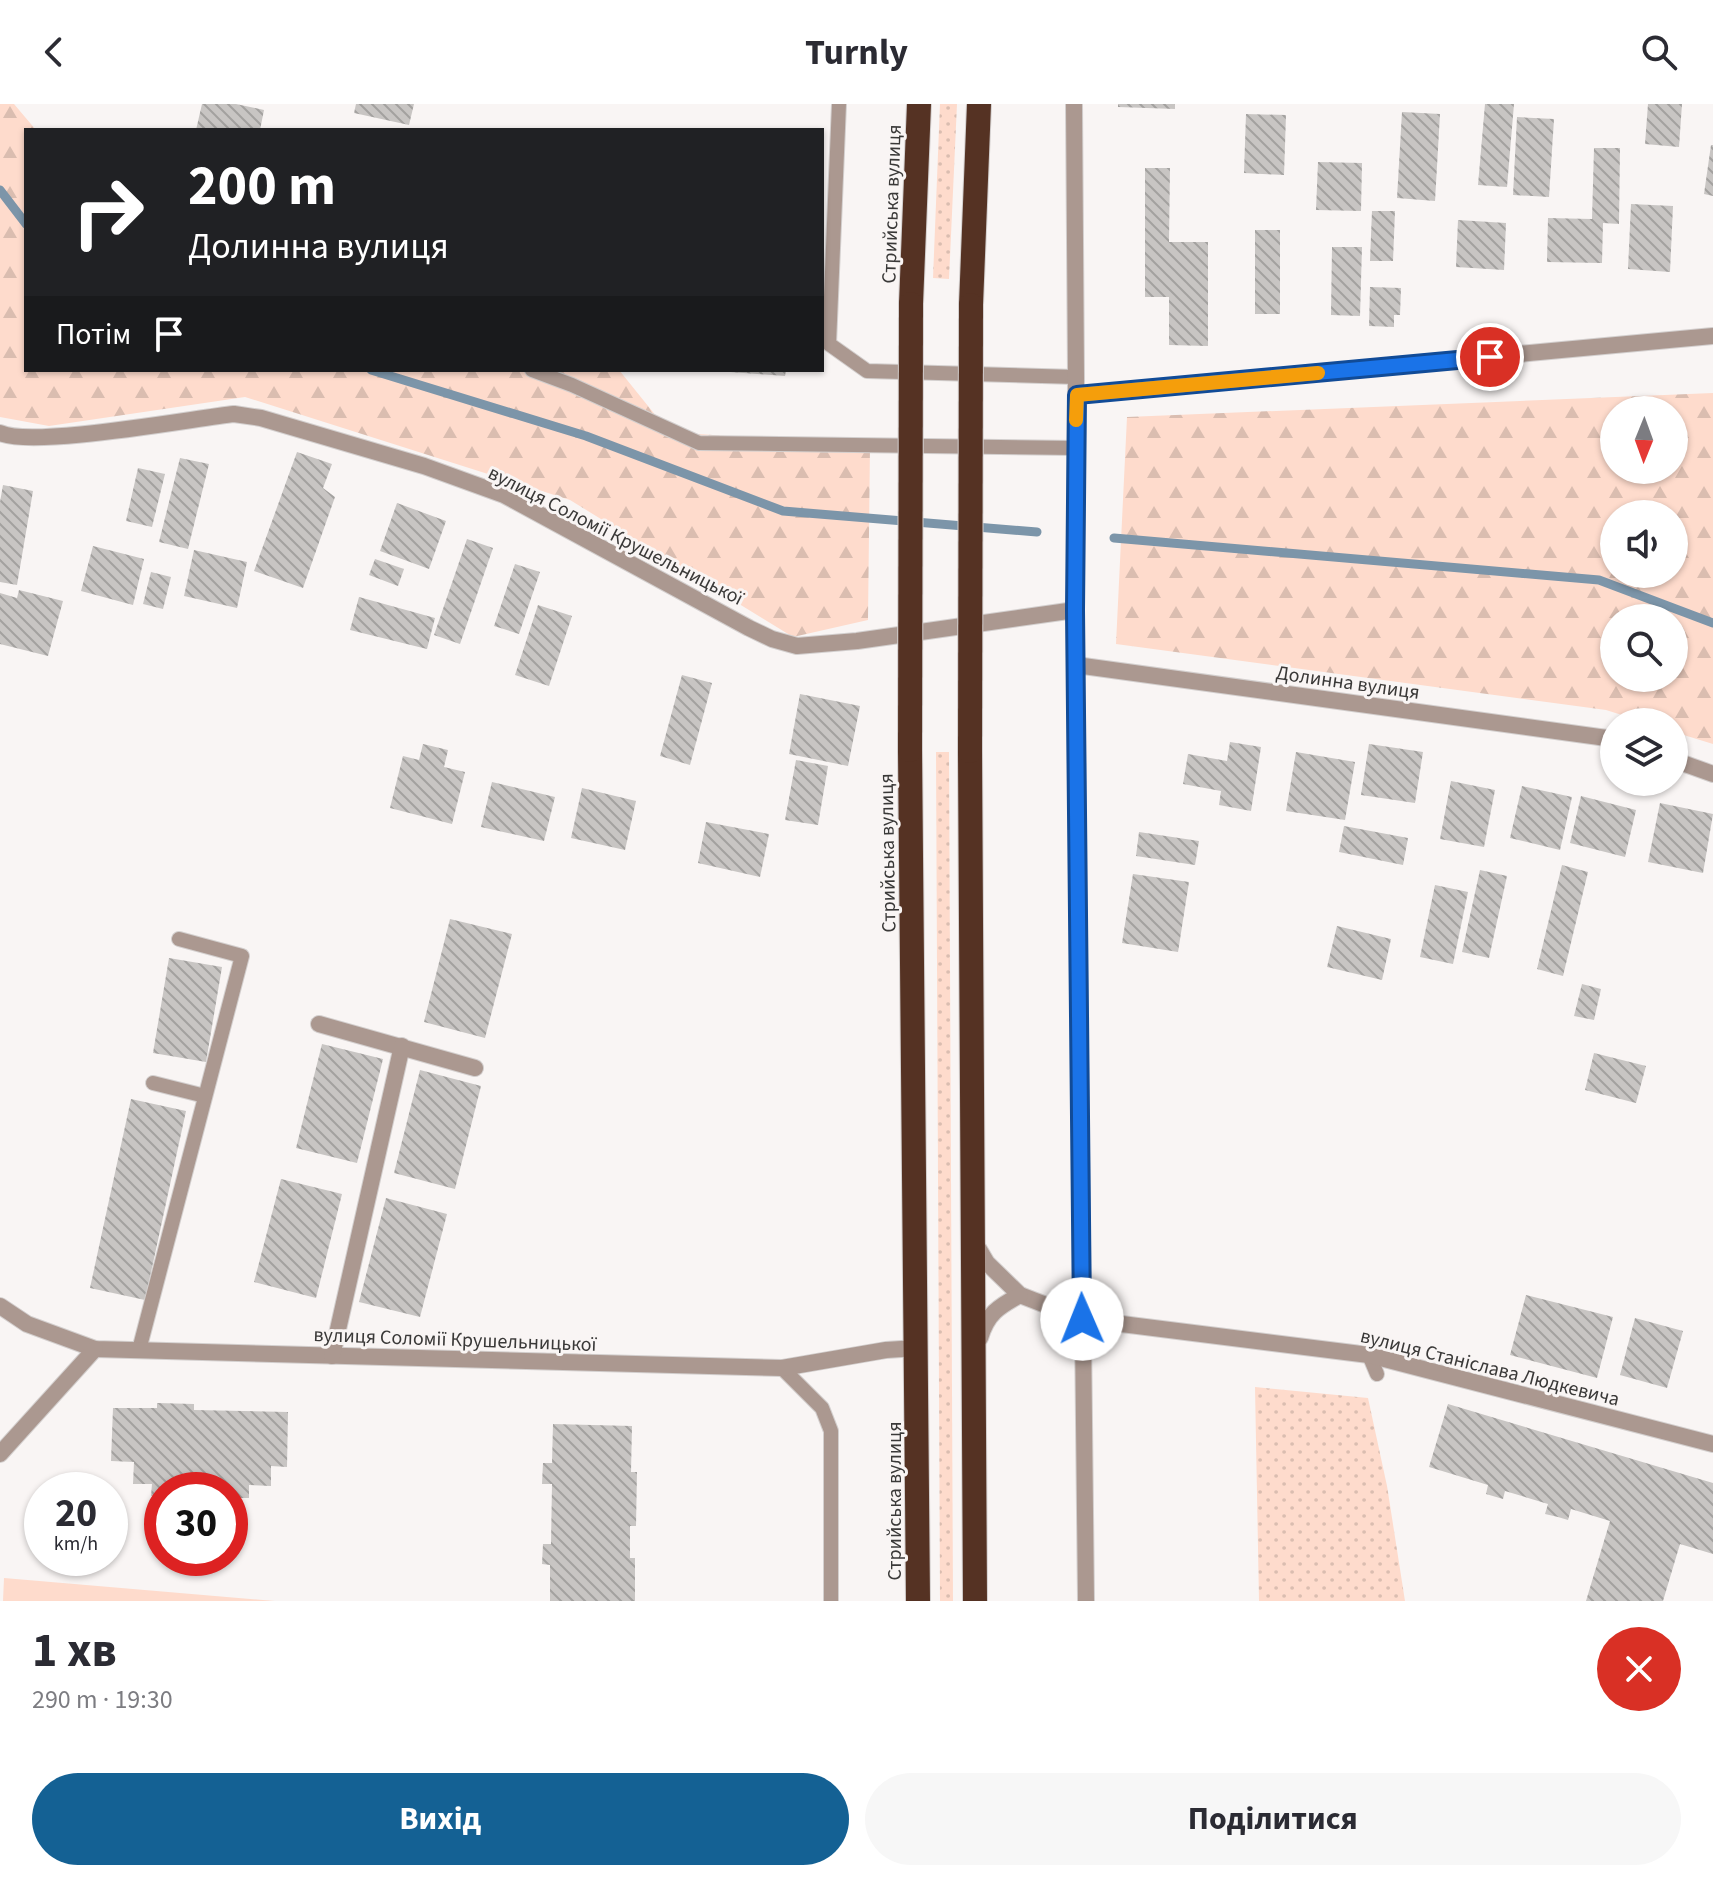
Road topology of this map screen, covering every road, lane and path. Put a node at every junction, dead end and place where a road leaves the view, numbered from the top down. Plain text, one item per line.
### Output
1 (839, 104) edge
2 (919, 104) edge
3 (979, 104) edge
4 (1074, 104) edge
5 (1713, 336) edge
6 (537, 372) edge
7 (1076, 377) junction
8 (1077, 395) junction
9 (0, 433) edge
10 (1076, 448) junction
11 (1075, 610) junction
12 (1076, 665) junction
13 (1600, 737) edge
14 (1688, 765) edge
15 (1713, 774) edge
16 (179, 939) dead end
17 (319, 1024) dead end
18 (402, 1046) junction
19 (475, 1068) dead end
20 (153, 1083) dead end
21 (205, 1096) junction
22 (973, 1238) junction
23 (1020, 1295) junction
24 (0, 1306) edge
25 (1082, 1319) junction
26 (917, 1348) junction
27 (95, 1349) junction
28 (139, 1350) junction
29 (1369, 1355) junction
30 (332, 1356) junction
31 (973, 1362) junction
32 (782, 1368) junction
33 (1377, 1374) dead end
34 (1713, 1444) edge
35 (0, 1454) edge
36 (831, 1601) edge
37 (918, 1601) edge
38 (975, 1601) edge
39 (1086, 1601) edge

1 - 7 lane
2 - 26 highway, Стрийська вулиця, bridge
3 - 22 highway, bridge
4 - 7 street
5 - 8 street
6 - 10 lane
7 - 8 street
8 - 10 street
9 - 11 street, вулиця Соломії Крушельницької
10 - 11 street
11 - 12 street
12 - 13 street, Долинна вулиця
12 - 25 street
14 - 15 street
16 - 21 lane
17 - 18 street
18 - 19 street
18 - 30 street
20 - 21 lane
21 - 28 lane
22 - 23 street, вулиця Станіслава Людкевича
22 - 31 highway
23 - 25 street, вулиця Станіслава Людкевича
23 - 31 street
24 - 27 street, вулиця Соломії Крушельницької
25 - 29 street, вулиця Станіслава Людкевича
25 - 39 street
26 - 32 street, вулиця Соломії Крушельницької
26 - 37 highway, Стрийська вулиця
27 - 28 street, вулиця Соломії Крушельницької
27 - 35 street
28 - 30 street, вулиця Соломії Крушельницької
29 - 33 lane
29 - 34 street, вулиця Станіслава Людкевича
30 - 32 street, вулиця Соломії Крушельницької
31 - 38 highway
32 - 36 lane

